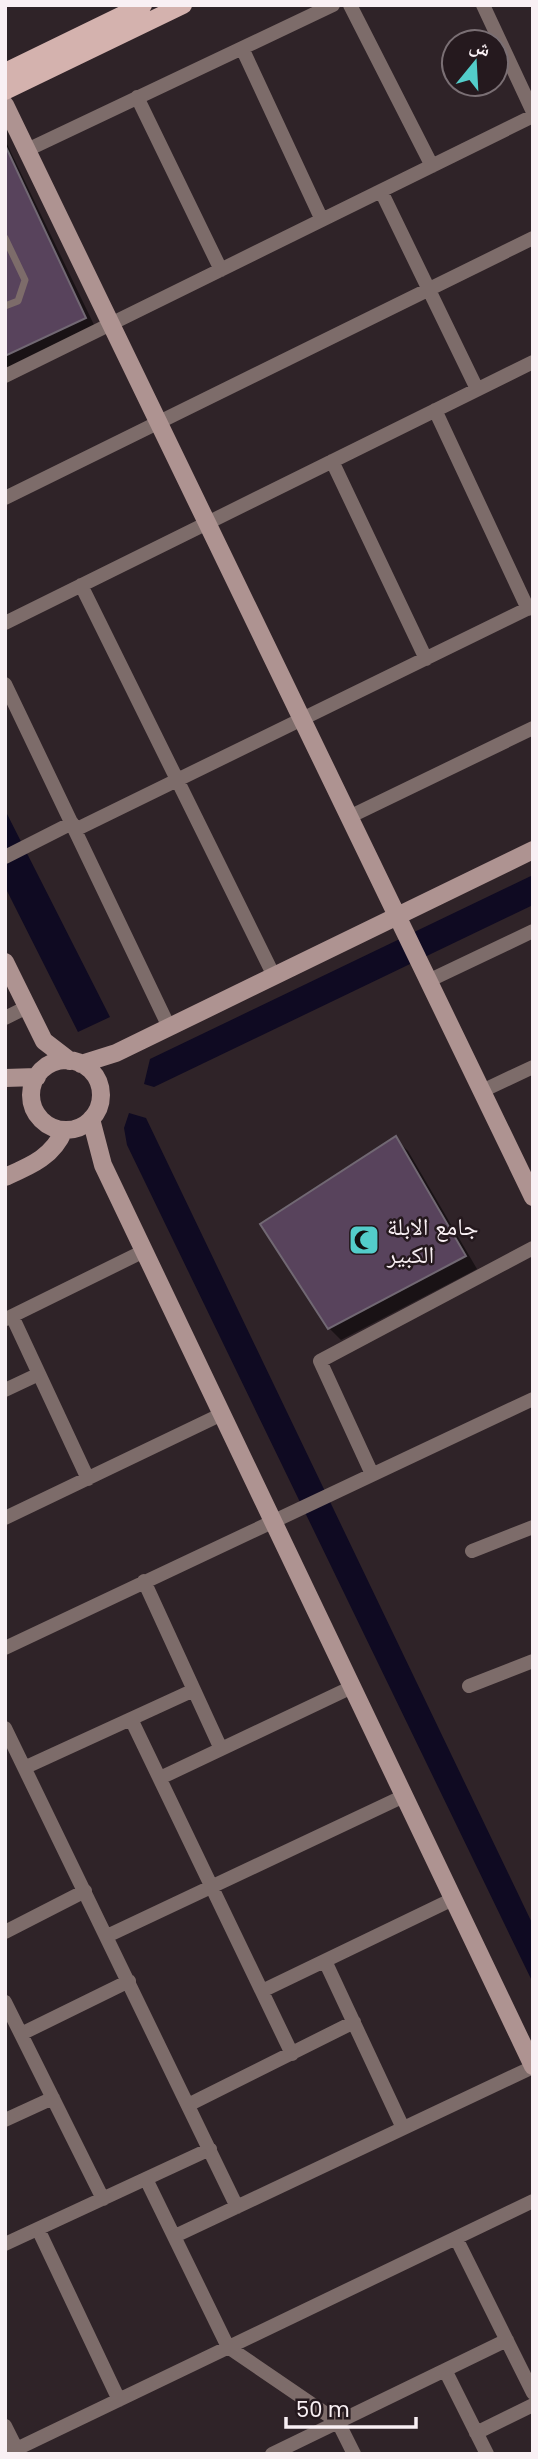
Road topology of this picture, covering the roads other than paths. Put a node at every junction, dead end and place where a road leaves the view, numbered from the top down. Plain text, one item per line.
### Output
1 (143, 5) edge
2 (183, 5) edge
3 (333, 5) edge
4 (350, 5) edge
5 (482, 5) edge
6 (242, 48) junction
7 (5, 72) edge
8 (5, 91) edge
9 (137, 97) junction
10 (5, 105) edge
11 (533, 114) edge
12 (10, 130) edge
13 (27, 150) junction
14 (432, 166) junction
15 (381, 191) junction
16 (322, 220) junction
17 (5, 238) edge
18 (533, 238) edge
19 (220, 270) junction
20 (429, 289) junction
21 (5, 306) edge
22 (111, 324) junction
23 (531, 366) edge
24 (5, 376) edge
25 (477, 389) junction
26 (435, 410) junction
27 (159, 422) junction
28 (332, 461) junction
29 (5, 498) edge
30 (207, 523) junction
31 (81, 585) junction
32 (530, 608) edge
33 (5, 623) edge
34 (426, 659) junction
35 (5, 684) edge
36 (302, 719) junction
37 (533, 728) edge
38 (178, 780) junction
39 (349, 817) junction
40 (74, 827) junction
41 (533, 850) edge
42 (5, 857) edge
43 (397, 916) junction
44 (533, 931) edge
45 (5, 962) edge
46 (274, 976) junction
47 (428, 981) junction
48 (27, 1007) junction
49 (5, 1017) edge
50 (169, 1027) junction
51 (44, 1041) junction
52 (116, 1053) junction
53 (76, 1062) junction
54 (533, 1067) edge
55 (38, 1074) junction
56 (5, 1078) edge
57 (101, 1090) junction
58 (482, 1091) junction
59 (91, 1119) junction
60 (69, 1130) junction
61 (103, 1165) junction
62 (5, 1177) edge
63 (533, 1197) edge
64 (533, 1248) edge
65 (144, 1251) junction
66 (9, 1318) edge
67 (39, 1374) junction
68 (5, 1390) edge
69 (533, 1399) edge
70 (222, 1414) junction
71 (372, 1474) junction
72 (88, 1479) junction
73 (5, 1518) edge
74 (272, 1520) junction
75 (533, 1527) edge
76 (472, 1551) dead end
77 (144, 1581) junction
78 (5, 1648) edge
79 (533, 1661) edge
80 (469, 1686) dead end
81 (352, 1687) junction
82 (194, 1690) junction
83 (131, 1719) junction
84 (5, 1728) edge
85 (221, 1749) junction
86 (26, 1768) junction
87 (160, 1779) junction
88 (404, 1796) junction
89 (212, 1886) junction
90 (85, 1891) junction
91 (453, 1899) junction
92 (5, 1932) edge
93 (107, 1936) junction
94 (325, 1961) junction
95 (128, 1981) junction
96 (262, 1991) junction
97 (5, 2002) edge
98 (354, 2022) junction
99 (21, 2034) junction
100 (292, 2054) junction
101 (533, 2066) edge
102 (53, 2098) junction
103 (188, 2105) junction
104 (5, 2120) edge
105 (403, 2128) junction
106 (210, 2149) junction
107 (146, 2179) junction
108 (103, 2199) junction
109 (533, 2201) edge
110 (237, 2207) junction
111 (38, 2229) junction
112 (175, 2236) junction
113 (456, 2238) junction
114 (5, 2244) edge
115 (507, 2340) junction
116 (228, 2347) junction
117 (446, 2370) junction
118 (533, 2393) edge
119 (119, 2400) junction
120 (533, 2405) edge
121 (338, 2422) junction
122 (5, 2426) edge
123 (476, 2432) junction
124 (14, 2452) edge
125 (272, 2454) edge
126 (354, 2454) edge
127 (487, 2454) edge

1 - 7 main road
2 - 8 main road
3 - 6 street
4 - 14 street
5 - 11 street
6 - 9 street
6 - 16 street
9 - 13 street
9 - 19 street
10 - 12 street
11 - 14 street
12 - 13 street
13 - 22 street
14 - 15 street
15 - 16 street
15 - 20 street
16 - 19 street
17 - 21 lane
18 - 20 street
19 - 22 street
20 - 25 street
20 - 27 street
22 - 24 street
22 - 27 street
23 - 25 street
25 - 26 street
26 - 28 street
26 - 32 street
27 - 29 street
27 - 30 street
28 - 30 street
28 - 34 street
30 - 31 street
30 - 36 street
31 - 33 street
31 - 38 street
32 - 34 street
34 - 36 street
35 - 40 street
36 - 38 street
36 - 39 street
37 - 39 street
38 - 40 street
38 - 46 street
39 - 43 street
40 - 42 street
40 - 50 street
41 - 43 street
43 - 46 street
43 - 47 street
44 - 47 street
45 - 48 street
46 - 50 street
47 - 58 street
48 - 49 street
48 - 51 street
50 - 52 street
51 - 53 street
51 - 55 street
52 - 53 street
52 - 57 street
53 - 55 street
53 - 57 street
54 - 58 street
55 - 56 street
55 - 60 street
57 - 59 street
58 - 63 street
59 - 60 street
59 - 61 street
60 - 61 street
60 - 62 street
61 - 65 street
64 - 71 street
65 - 66 street
65 - 70 street
66 - 67 street
67 - 68 street
67 - 72 street
69 - 71 street
70 - 72 street
70 - 74 street
71 - 74 street
72 - 73 street
74 - 77 street
74 - 81 street
75 - 76 street
77 - 78 street
77 - 82 street
79 - 80 street
81 - 85 street
81 - 88 street
82 - 83 street
82 - 85 street
83 - 86 street
83 - 87 street
84 - 86 street
85 - 87 street
86 - 90 street
87 - 89 street
88 - 89 street
88 - 91 street
89 - 93 street
89 - 96 street
90 - 92 street
90 - 93 street
91 - 94 street
91 - 101 street
93 - 95 street
94 - 96 street
94 - 98 street
95 - 99 street
95 - 103 street
96 - 100 street
97 - 99 street
98 - 100 street
98 - 105 street
99 - 102 street
100 - 103 street
101 - 105 street
102 - 104 street
102 - 108 street
103 - 106 street
105 - 110 street
106 - 107 street
106 - 110 street
107 - 108 street
107 - 112 street
108 - 111 street
109 - 113 street
110 - 112 street
111 - 114 street
111 - 119 street
112 - 116 street
113 - 115 street
113 - 116 street
115 - 117 street
115 - 118 street
116 - 119 street
116 - 121 street
117 - 121 street
117 - 123 street
119 - 124 street
120 - 123 street
121 - 125 street
121 - 126 street
122 - 124 street
123 - 127 street

